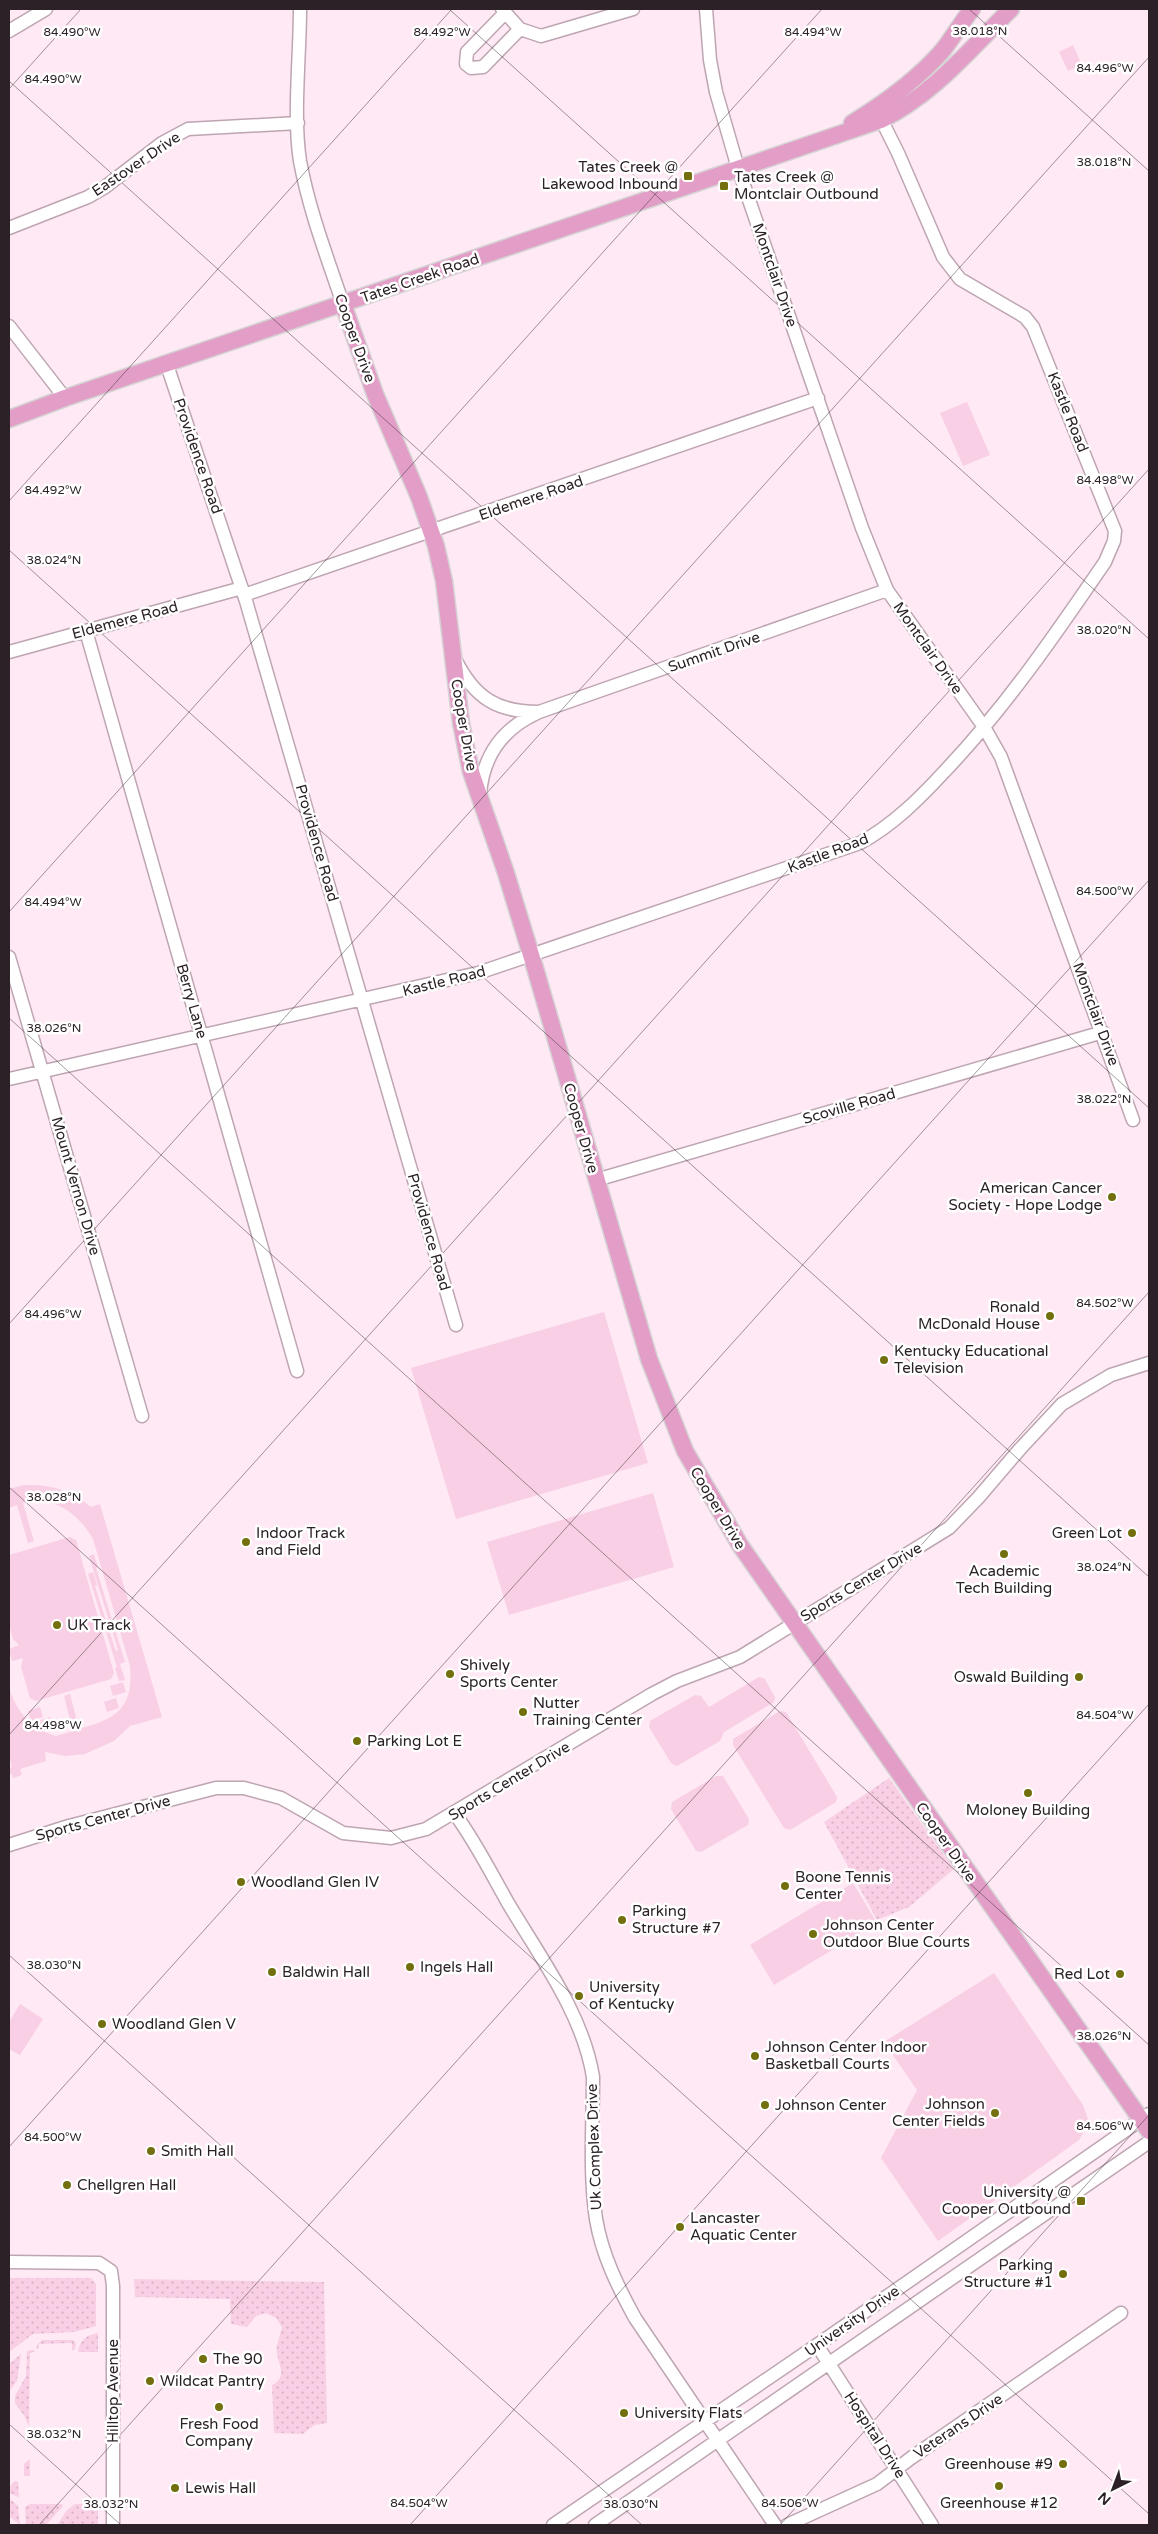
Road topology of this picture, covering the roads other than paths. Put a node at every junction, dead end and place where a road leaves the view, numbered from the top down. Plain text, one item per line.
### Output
1 (46, 9) edge
2 (300, 9) edge
3 (633, 9) edge
4 (706, 9) edge
5 (972, 9) edge
6 (1011, 9) edge
7 (503, 11) edge
8 (520, 29) junction
9 (9, 32) edge
10 (878, 114) junction
11 (298, 123) junction
12 (738, 168) junction
13 (9, 228) edge
14 (343, 304) junction
15 (9, 326) edge
16 (167, 365) junction
17 (64, 398) junction
18 (818, 398) junction
19 (9, 419) edge
20 (432, 532) junction
21 (888, 590) junction
22 (243, 591) junction
23 (86, 630) junction
24 (9, 652) edge
25 (454, 656) junction
26 (539, 712) junction
27 (984, 727) junction
28 (480, 799) junction
29 (9, 957) edge
30 (531, 957) junction
31 (362, 1001) junction
32 (1103, 1032) junction
33 (202, 1037) junction
34 (42, 1072) junction
35 (9, 1079) edge
36 (1134, 1120) dead end
37 (596, 1180) junction
38 (456, 1325) dead end
39 (1149, 1363) edge
40 (297, 1371) dead end
41 (142, 1416) dead end
42 (793, 1623) junction
43 (455, 1814) junction
44 (9, 1846) edge
45 (1146, 2121) edge
46 (1149, 2142) edge
47 (9, 2262) edge
48 (1122, 2313) dead end
49 (817, 2345) junction
50 (829, 2363) junction
51 (706, 2422) junction
52 (719, 2440) junction
53 (898, 2470) junction
54 (113, 2525) edge
55 (553, 2525) edge
56 (595, 2525) edge
57 (775, 2525) edge
58 (787, 2525) edge
59 (932, 2525) edge

1 - 9 street
2 - 11 street, Cooper Drive
3 - 8 street
4 - 12 street, Montclair Drive
5 - 10 main road, Tates Creek Road
6 - 10 main road, Tates Creek Road
7 - 8 street
7 - 8 street
10 - 12 main road, Tates Creek Road
10 - 27 street, Kastle Road
11 - 13 street, Eastover Drive
11 - 14 street, Cooper Drive
12 - 14 main road, Tates Creek Road
12 - 18 street, Montclair Drive
14 - 16 main road, Tates Creek Road
14 - 20 main road, Cooper Drive
15 - 17 street
16 - 17 main road, Tates Creek Road
16 - 22 street, Providence Road
17 - 19 main road, Tates Creek Road
18 - 20 street, Eldemere Road
18 - 21 street, Montclair Drive
20 - 22 street, Eldemere Road
20 - 25 main road, Cooper Drive
21 - 26 street, Summit Drive
21 - 27 street, Montclair Drive
22 - 23 street, Eldemere Road
22 - 31 street, Providence Road
23 - 24 street, Eldemere Road
23 - 33 street, Berry Lane
25 - 26 street, Summit Drive
25 - 28 main road, Cooper Drive
26 - 28 street, Summit Drive
27 - 30 street, Kastle Road
27 - 32 street, Montclair Drive
28 - 30 main road, Cooper Drive
29 - 34 street, Mount Vernon Drive
30 - 31 street, Kastle Road
30 - 37 main road, Cooper Drive
31 - 33 street, Kastle Road
31 - 38 street, Providence Road
32 - 36 street, Montclair Drive
32 - 37 street, Scoville Road
33 - 34 street, Kastle Road
33 - 40 street, Berry Lane
34 - 35 street, Kastle Road
34 - 41 street, Mount Vernon Drive
37 - 42 main road, Cooper Drive
39 - 42 street, Sports Center Drive
42 - 43 street, Sports Center Drive
42 - 45 main road, Cooper Drive
43 - 44 street, Sports Center Drive
43 - 51 street, Uk Complex Drive
45 - 49 street, University Drive
46 - 50 street, University Drive
47 - 54 street, Hilltop Avenue
48 - 53 street, Veterans Drive
49 - 50 street, Hospital Drive
49 - 51 street, University Drive
50 - 52 street, University Drive
50 - 53 street, Hospital Drive
51 - 52 street, Uk Complex Drive
51 - 55 street, University Drive
52 - 56 street, University Drive
52 - 57 street, Uk Complex Drive
53 - 58 street, Veterans Drive
53 - 59 street, Hospital Drive

